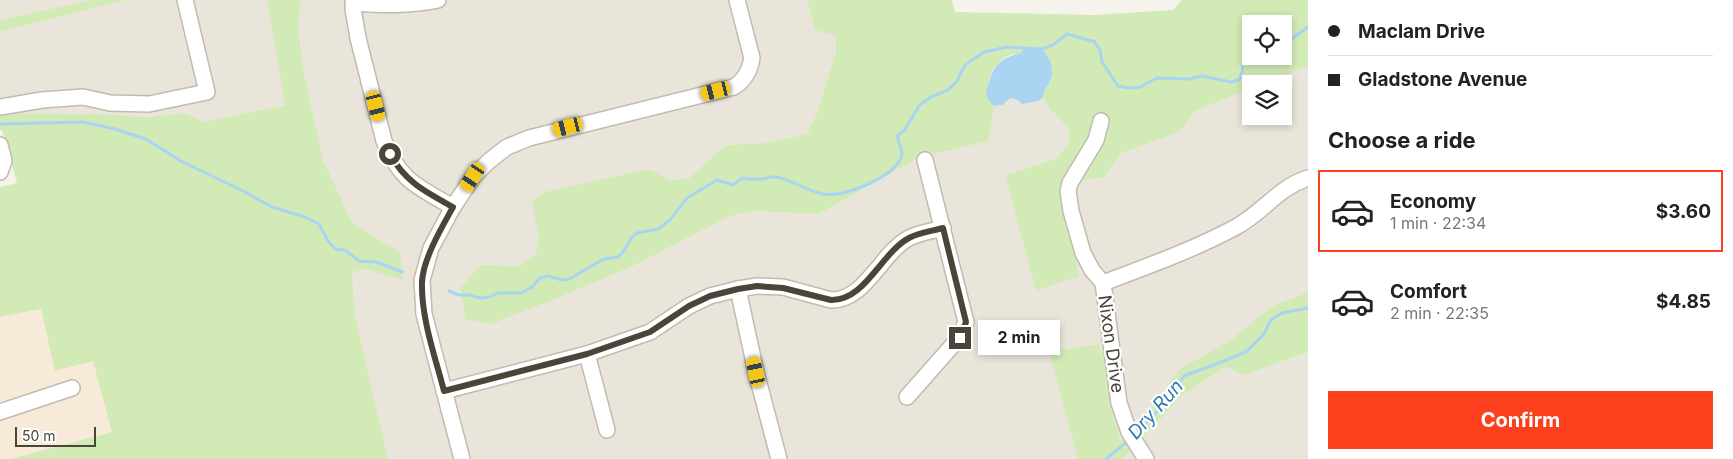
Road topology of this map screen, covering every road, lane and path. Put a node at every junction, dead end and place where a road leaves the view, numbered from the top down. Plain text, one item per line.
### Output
1 (185, 0) edge
2 (438, 0) edge
3 (737, 0) edge
4 (354, 2) edge
5 (0, 107) edge
6 (1101, 121) dead end
7 (0, 145) edge
8 (925, 160) dead end
9 (0, 172) edge
10 (1308, 178) edge
11 (453, 207) junction
12 (943, 228) junction
13 (1102, 283) junction
14 (738, 289) junction
15 (587, 354) junction
16 (72, 388) dead end
17 (444, 391) junction
18 (907, 397) dead end
19 (0, 412) edge
20 (607, 430) dead end
21 (462, 459) edge
22 (779, 459) edge
23 (1146, 459) edge

1 - 5 street
2 - 4 street
3 - 11 street
4 - 11 street
6 - 13 street
7 - 9 street
8 - 12 street
10 - 13 street
11 - 17 street
12 - 14 street
12 - 18 street
13 - 23 street, Nixon Drive
14 - 15 street
14 - 22 street
15 - 17 street
15 - 20 street
16 - 19 street
17 - 21 street

